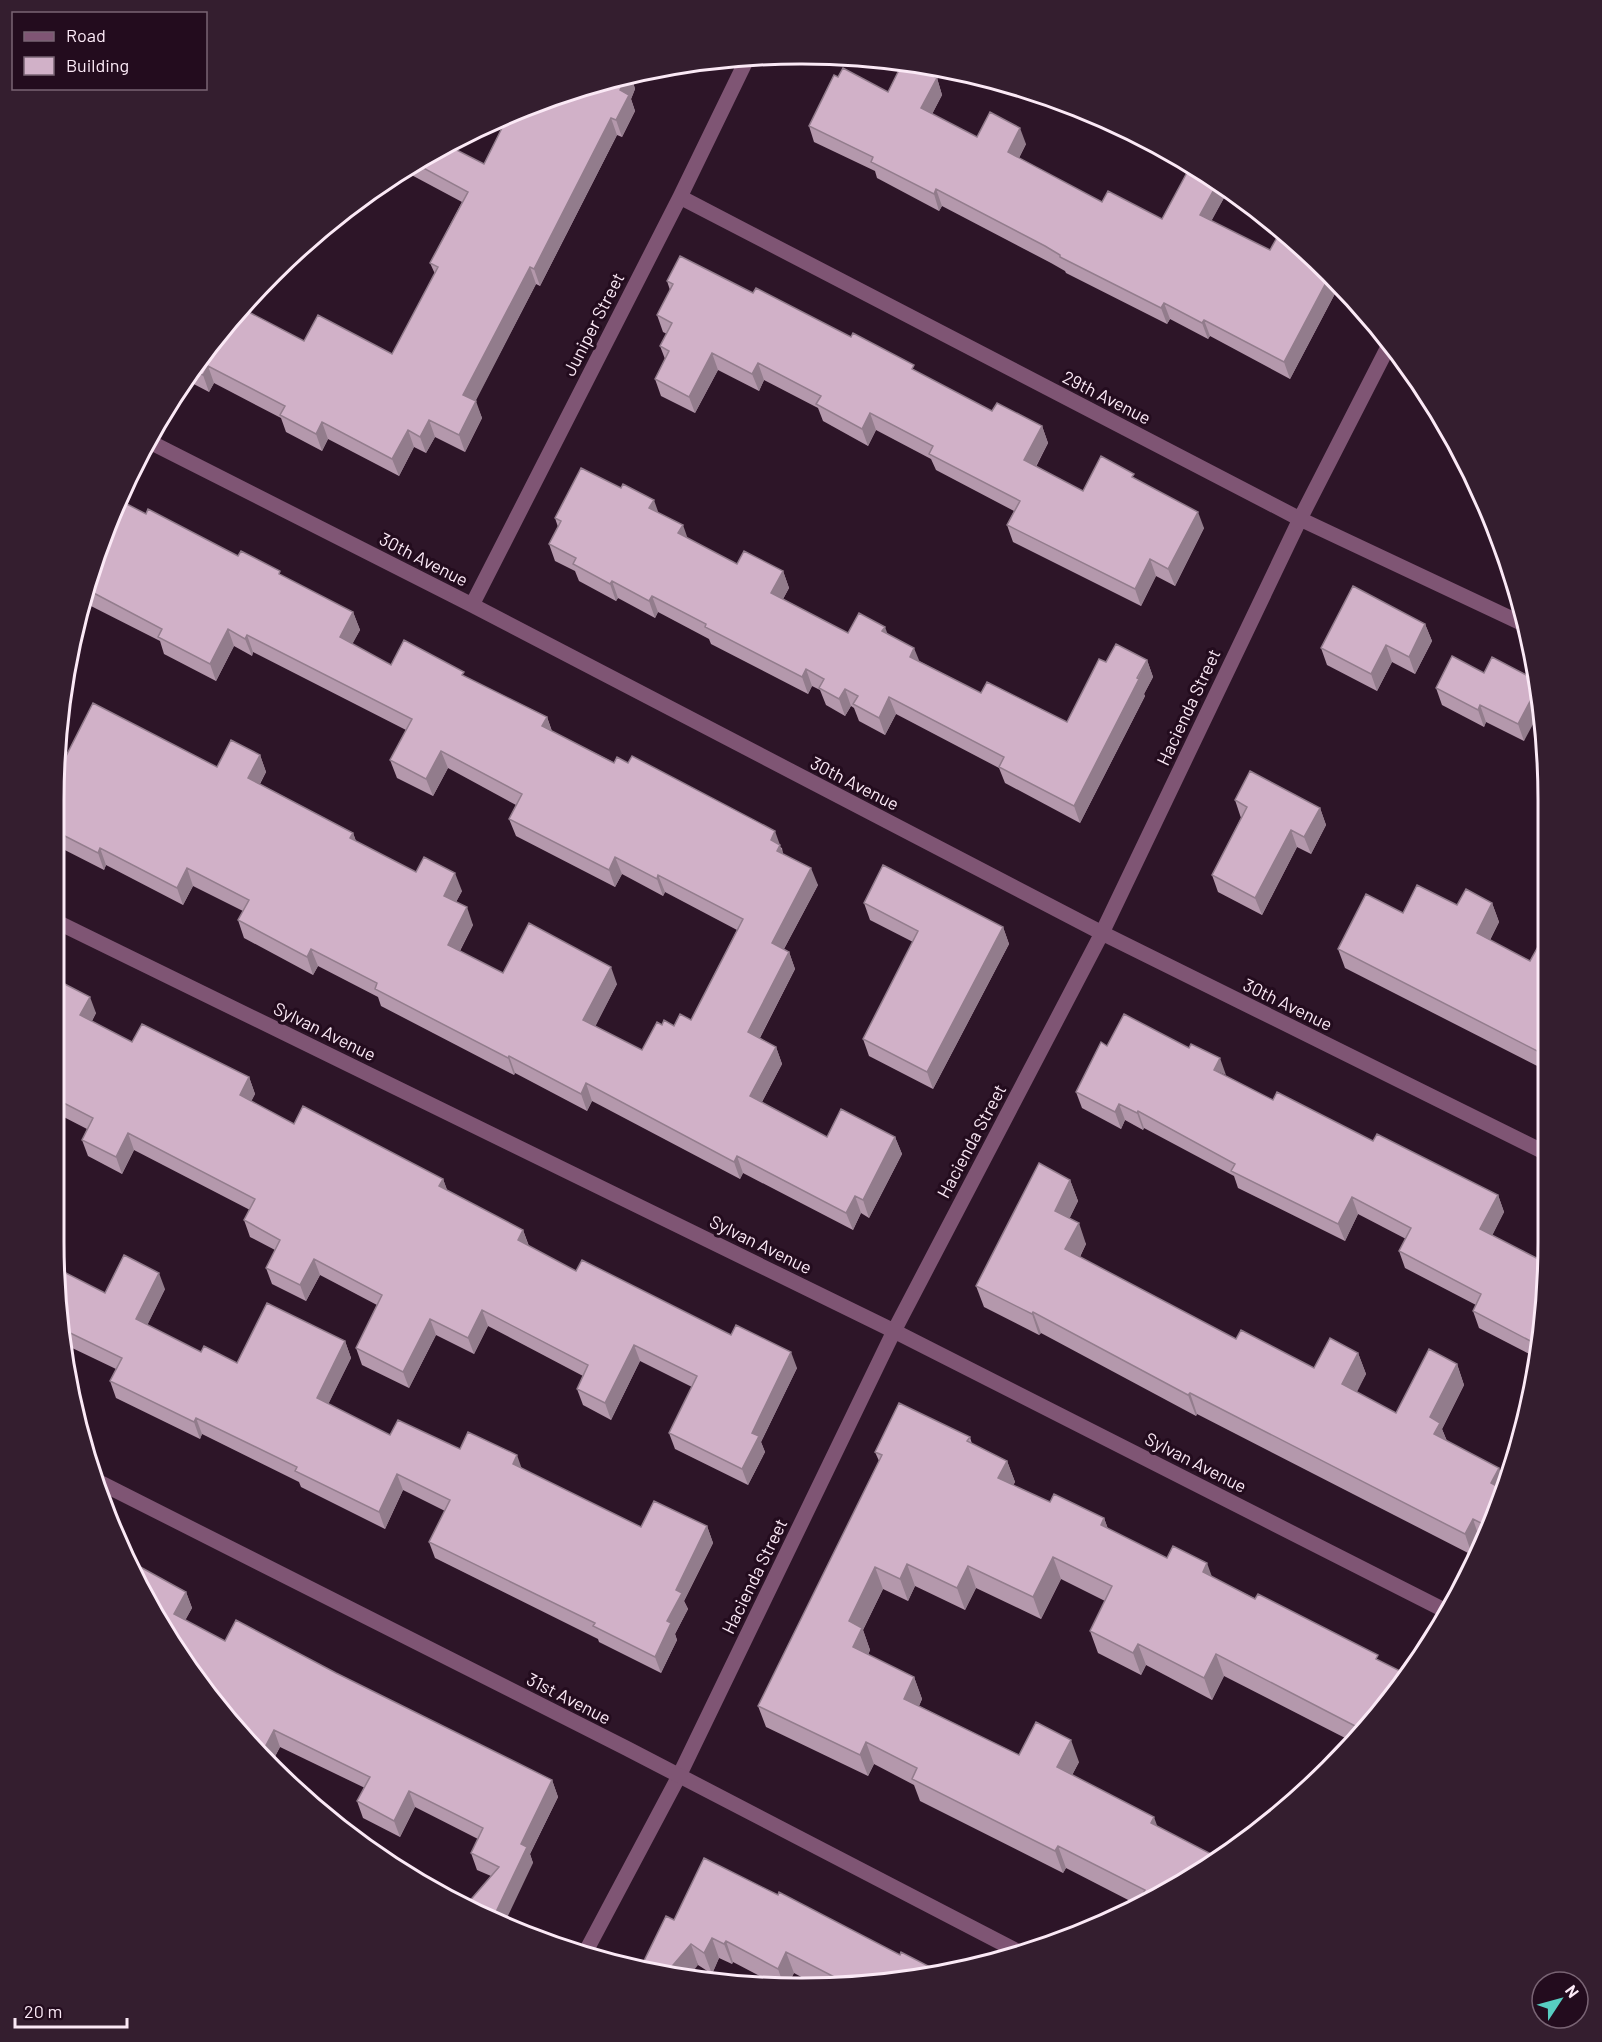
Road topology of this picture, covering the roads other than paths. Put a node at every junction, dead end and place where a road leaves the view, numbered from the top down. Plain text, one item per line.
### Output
1 (743, 67) edge
2 (680, 196) junction
3 (1385, 353) edge
4 (156, 445) edge
5 (1300, 519) junction
6 (472, 605) junction
7 (1514, 620) edge
8 (64, 925) edge
9 (1102, 933) junction
10 (1538, 1149) edge
11 (894, 1331) junction
12 (107, 1486) edge
13 (1440, 1608) edge
14 (679, 1776) junction
15 (589, 1946) edge
16 (1010, 1947) edge

1 - 2 street, Juniper Street
2 - 5 street, 29th Avenue
2 - 6 street, Juniper Street
3 - 5 street, Hacienda Street
4 - 6 street, 30th Avenue
5 - 7 street, 29th Avenue
5 - 9 street, Hacienda Street
6 - 9 street, 30th Avenue
8 - 11 street, Sylvan Avenue
9 - 10 street, 30th Avenue
9 - 11 street, Hacienda Street
11 - 13 street, Sylvan Avenue
11 - 14 street, Hacienda Street
12 - 14 street, 31st Avenue
14 - 15 street, Hacienda Street
14 - 16 street, 31st Avenue

